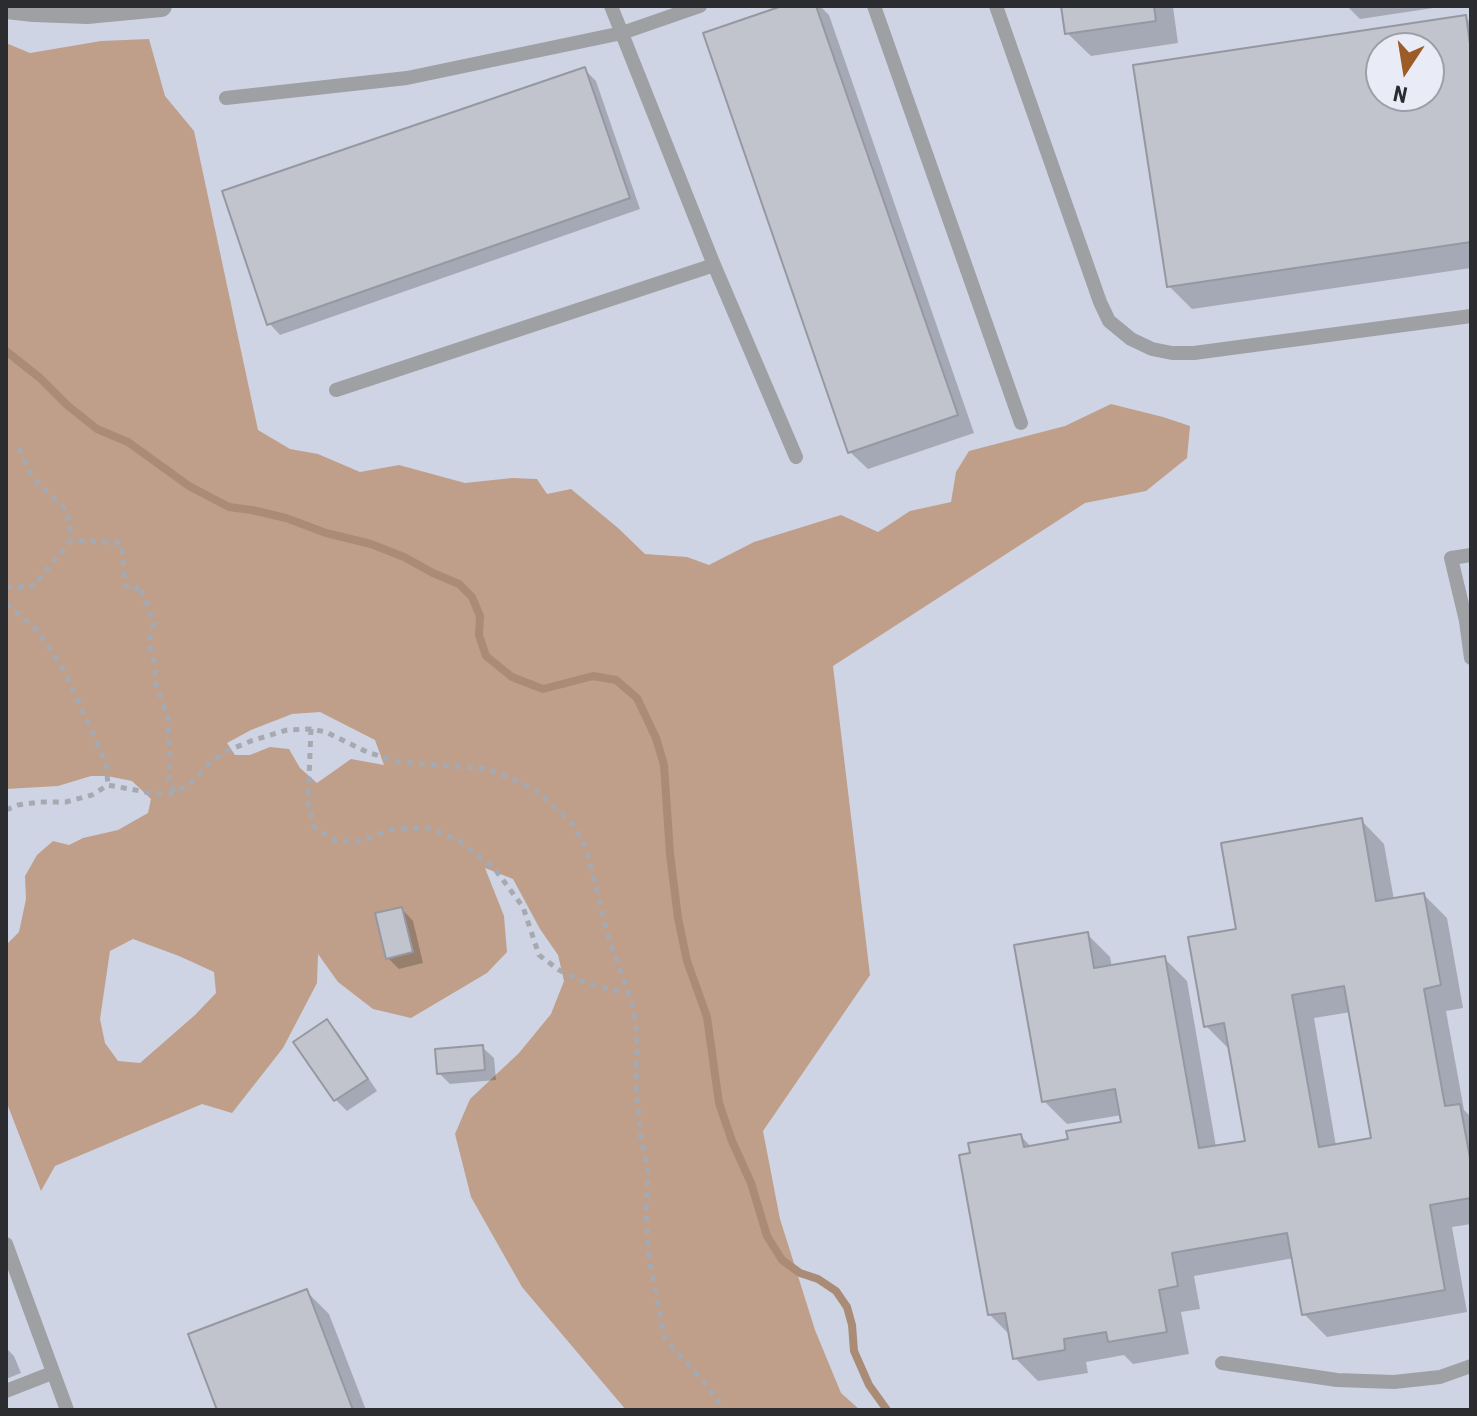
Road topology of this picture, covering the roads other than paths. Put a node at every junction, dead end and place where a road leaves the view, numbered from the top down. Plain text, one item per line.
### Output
1 (161, 6) edge
2 (611, 6) edge
3 (700, 6) edge
4 (874, 6) edge
5 (996, 6) edge
6 (6, 8) edge
7 (622, 33) junction
8 (226, 98) dead end
9 (714, 265) junction
10 (1471, 316) edge
11 (336, 390) dead end
12 (1021, 423) dead end
13 (796, 457) dead end
14 (1471, 555) edge
15 (1471, 658) edge
16 (6, 1244) edge
17 (1222, 1363) dead end
18 (1471, 1366) edge
19 (52, 1373) junction
20 (6, 1391) edge
21 (67, 1410) edge

1 - 6 street
2 - 7 lane
3 - 7 lane
4 - 12 lane
5 - 10 lane
7 - 8 lane
7 - 9 lane
9 - 11 lane
9 - 13 lane
14 - 15 lane
16 - 19 lane
17 - 18 lane
19 - 20 lane
19 - 21 lane

